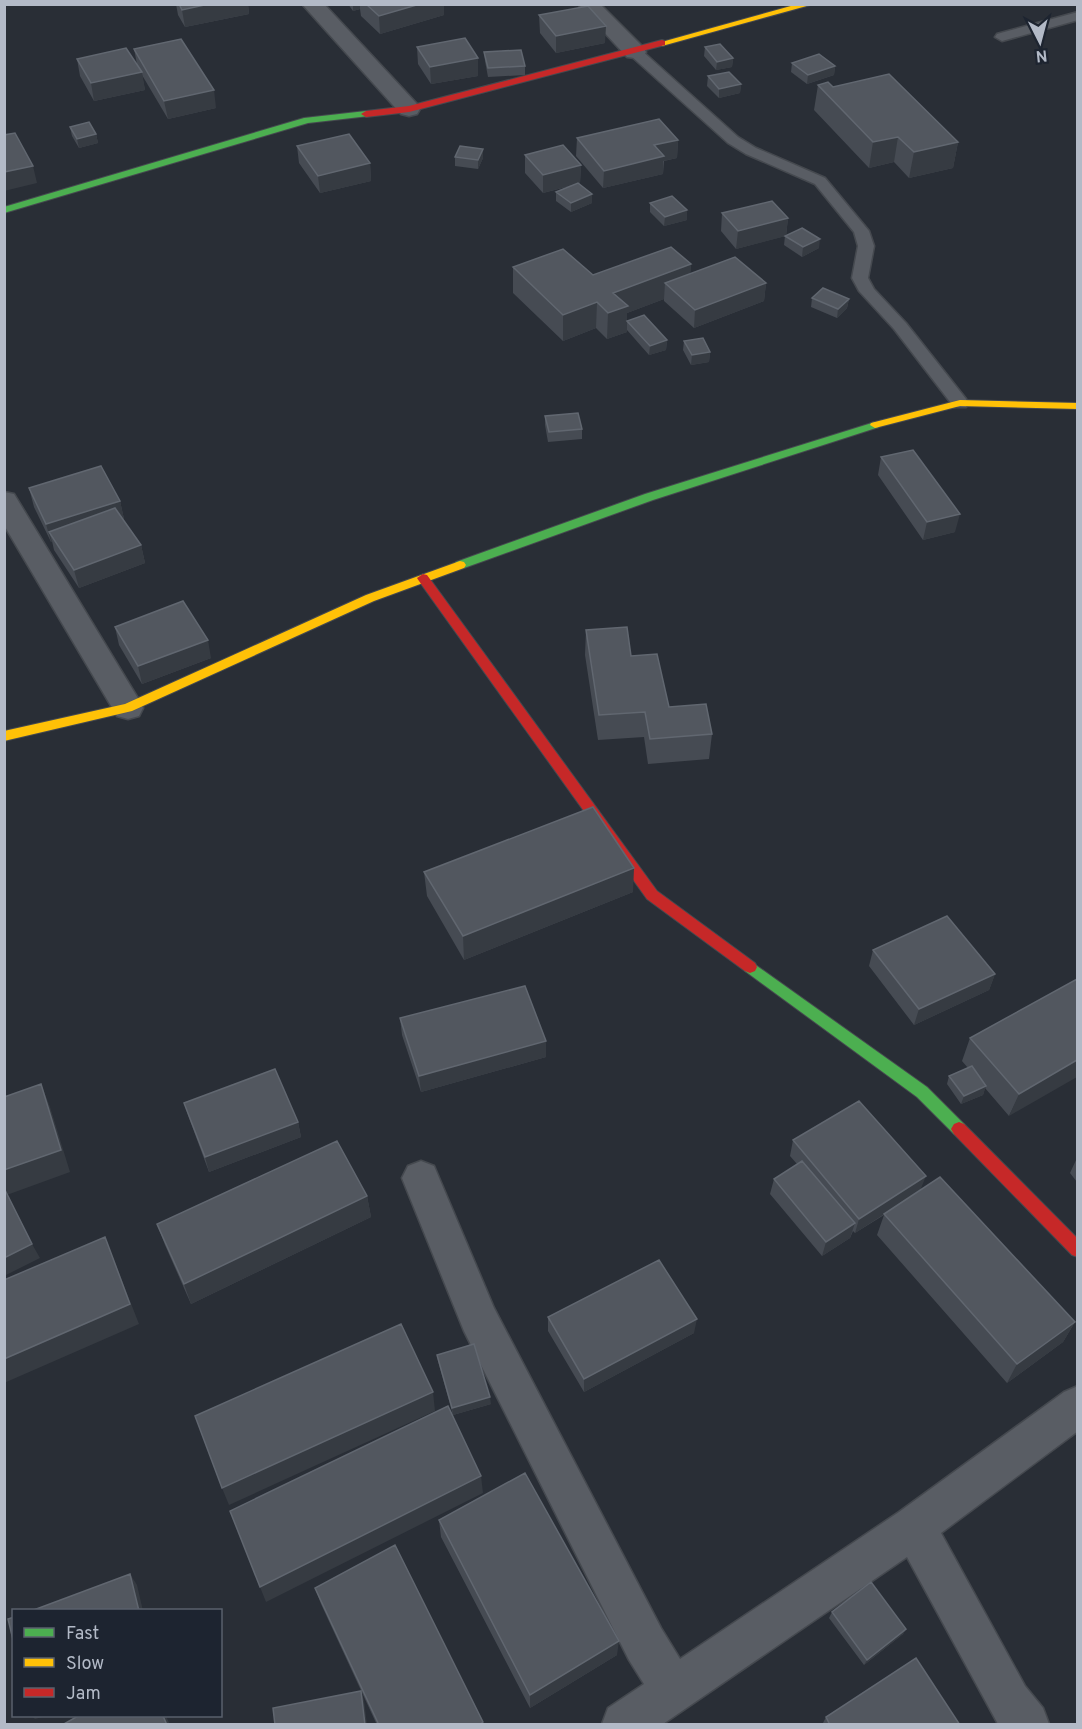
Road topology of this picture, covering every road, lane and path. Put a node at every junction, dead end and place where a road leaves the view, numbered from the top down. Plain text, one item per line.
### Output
1 (312, 4) edge
2 (588, 4) edge
3 (810, 4) edge
4 (1077, 16) edge
5 (1002, 37) dead end
6 (635, 52) junction
7 (410, 109) junction
8 (4, 210) edge
9 (960, 403) junction
10 (1077, 406) edge
11 (4, 501) edge
12 (423, 579) junction
13 (128, 708) junction
14 (4, 736) edge
15 (421, 1178) dead end
16 (1077, 1250) edge
17 (1077, 1406) edge
18 (915, 1527) junction
19 (674, 1691) junction
20 (624, 1725) edge
21 (1027, 1725) edge

1 - 7 street
2 - 6 street
3 - 6 street
4 - 5 lane
6 - 7 street
6 - 9 lane
7 - 8 street
9 - 10 street
9 - 12 street
11 - 13 street
12 - 13 street
12 - 16 street
13 - 14 street
15 - 19 street
17 - 18 street
18 - 19 street
18 - 21 street
19 - 20 street

